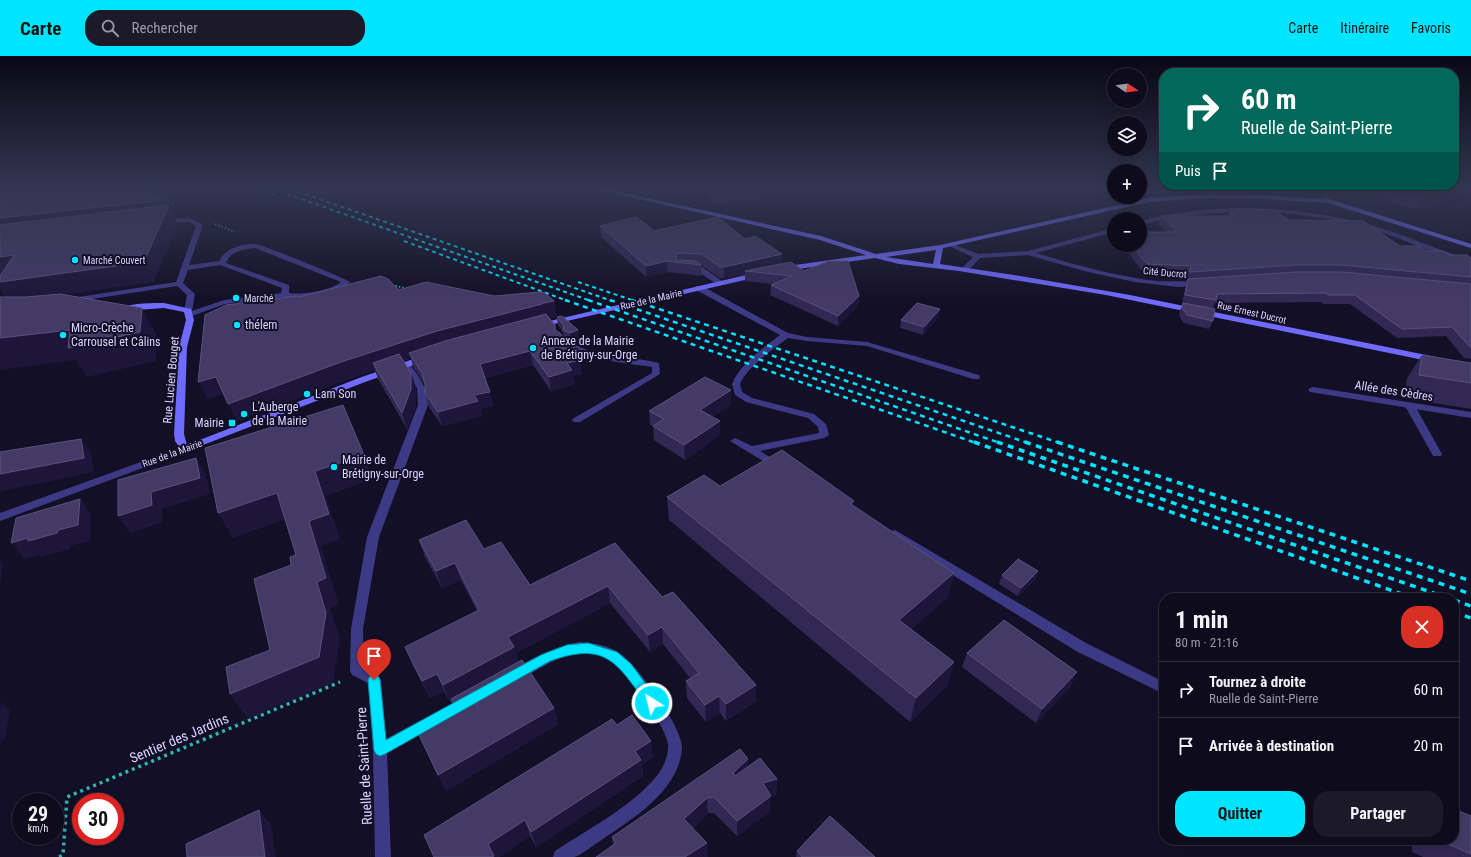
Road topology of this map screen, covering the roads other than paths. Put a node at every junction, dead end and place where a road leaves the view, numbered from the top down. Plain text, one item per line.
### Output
1 (200, 226) edge
2 (766, 226) edge
3 (1033, 226) edge
4 (1368, 226) edge
5 (1409, 226) edge
6 (1107, 232) edge
7 (950, 245) junction
8 (848, 246) junction
9 (1471, 246) edge
10 (940, 247) junction
11 (916, 250) junction
12 (1028, 253) junction
13 (873, 256) junction
14 (978, 256) junction
15 (222, 263) junction
16 (1471, 263) edge
17 (936, 266) junction
18 (185, 268) junction
19 (682, 268) edge
20 (965, 269) junction
21 (721, 283) junction
22 (1209, 283) edge
23 (179, 284) junction
24 (699, 288) junction
25 (285, 295) junction
26 (64, 301) edge
27 (116, 310) edge
28 (188, 313) junction
29 (550, 322) junction
30 (535, 326) edge
31 (556, 331) edge
32 (786, 335) junction
33 (562, 341) edge
34 (432, 356) edge
35 (1443, 361) edge
36 (406, 365) junction
37 (976, 377) dead end
38 (1313, 390) dead end
39 (1410, 406) junction
40 (1471, 415) edge
41 (577, 420) dead end
42 (735, 442) dead end
43 (185, 449) junction
44 (750, 450) junction
45 (1437, 454) dead end
46 (791, 473) edge
47 (0, 517) edge
48 (887, 529) edge
49 (504, 681) edge
50 (1159, 686) edge
51 (477, 696) edge
52 (380, 750) junction
53 (383, 857) edge
54 (561, 857) edge

1 - 18 street
2 - 8 main road
3 - 7 main road, Rue de la Mairie
4 - 16 street
5 - 9 main road, Rue de la Mairie
6 - 12 street, Cité Ducrot
7 - 10 main road, Rue de la Mairie
7 - 14 street
8 - 11 main road
8 - 13 main road
10 - 11 main road, Rue de la Mairie
10 - 17 main road
11 - 13 main road, Rue de la Mairie
12 - 14 street, Cité Ducrot
12 - 22 street, Cité Ducrot
13 - 17 main road, Rue Ernest Ducrot
13 - 21 main road, Rue de la Mairie
14 - 20 street
15 - 18 street
15 - 25 street
15 - 25 street
17 - 20 main road, Rue Ernest Ducrot
18 - 23 street
19 - 21 street
20 - 35 main road, Rue Ernest Ducrot
21 - 24 main road, Rue de la Mairie
23 - 26 street
23 - 28 street
24 - 29 main road, Rue de la Mairie
24 - 32 street
25 - 28 street
27 - 28 main road
28 - 43 main road, Rue Lucien Bouget
29 - 30 main road, Rue de la Mairie
29 - 31 street
32 - 37 street
32 - 44 street
33 - 41 street
34 - 36 main road, Rue de la Mairie
36 - 43 main road, Rue de la Mairie
36 - 52 street, Ruelle de Saint-Pierre
38 - 39 street, Allée des Cèdres
39 - 40 street, Allée des Cèdres
39 - 45 street
42 - 44 street
43 - 47 street, Rue de la Mairie
44 - 46 street
48 - 50 street
49 - 54 street
51 - 52 street
52 - 53 street, Ruelle de Saint-Pierre

